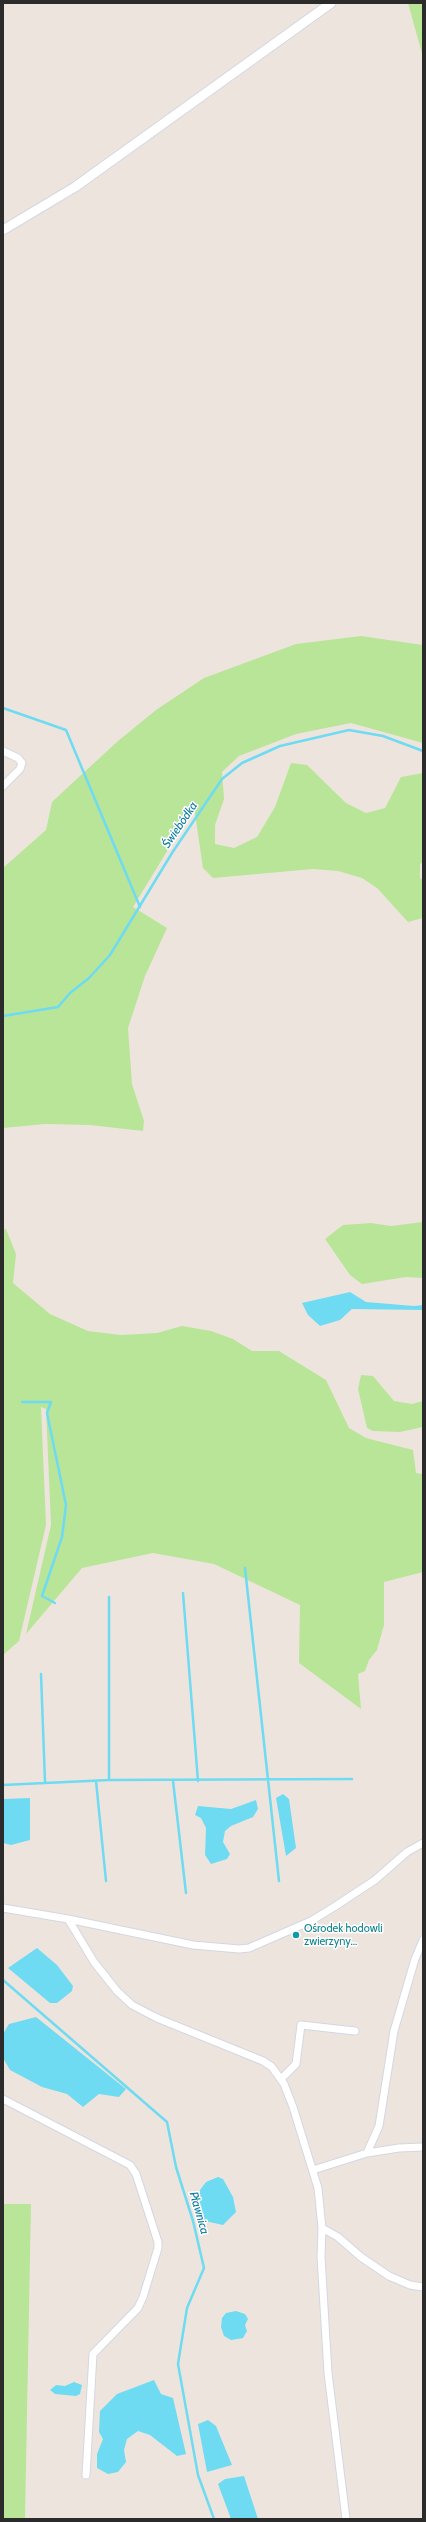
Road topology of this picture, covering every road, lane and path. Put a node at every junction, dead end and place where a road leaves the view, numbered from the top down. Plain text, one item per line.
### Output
1 (331, 3) edge
2 (3, 230) edge
3 (3, 751) edge
4 (3, 786) edge
5 (423, 1843) edge
6 (3, 1908) edge
7 (68, 1919) junction
8 (423, 1940) edge
9 (355, 2031) dead end
10 (281, 2079) junction
11 (3, 2099) edge
12 (423, 2147) edge
13 (368, 2153) junction
14 (313, 2170) junction
15 (322, 2228) junction
16 (423, 2287) edge
17 (86, 2475) dead end
18 (346, 2519) edge

1 - 2 street
3 - 4 street
5 - 7 street
6 - 7 street
7 - 10 street
8 - 13 street
9 - 10 street
10 - 14 street
11 - 17 street
12 - 13 street
13 - 14 street
14 - 15 street
15 - 16 street
15 - 18 street

